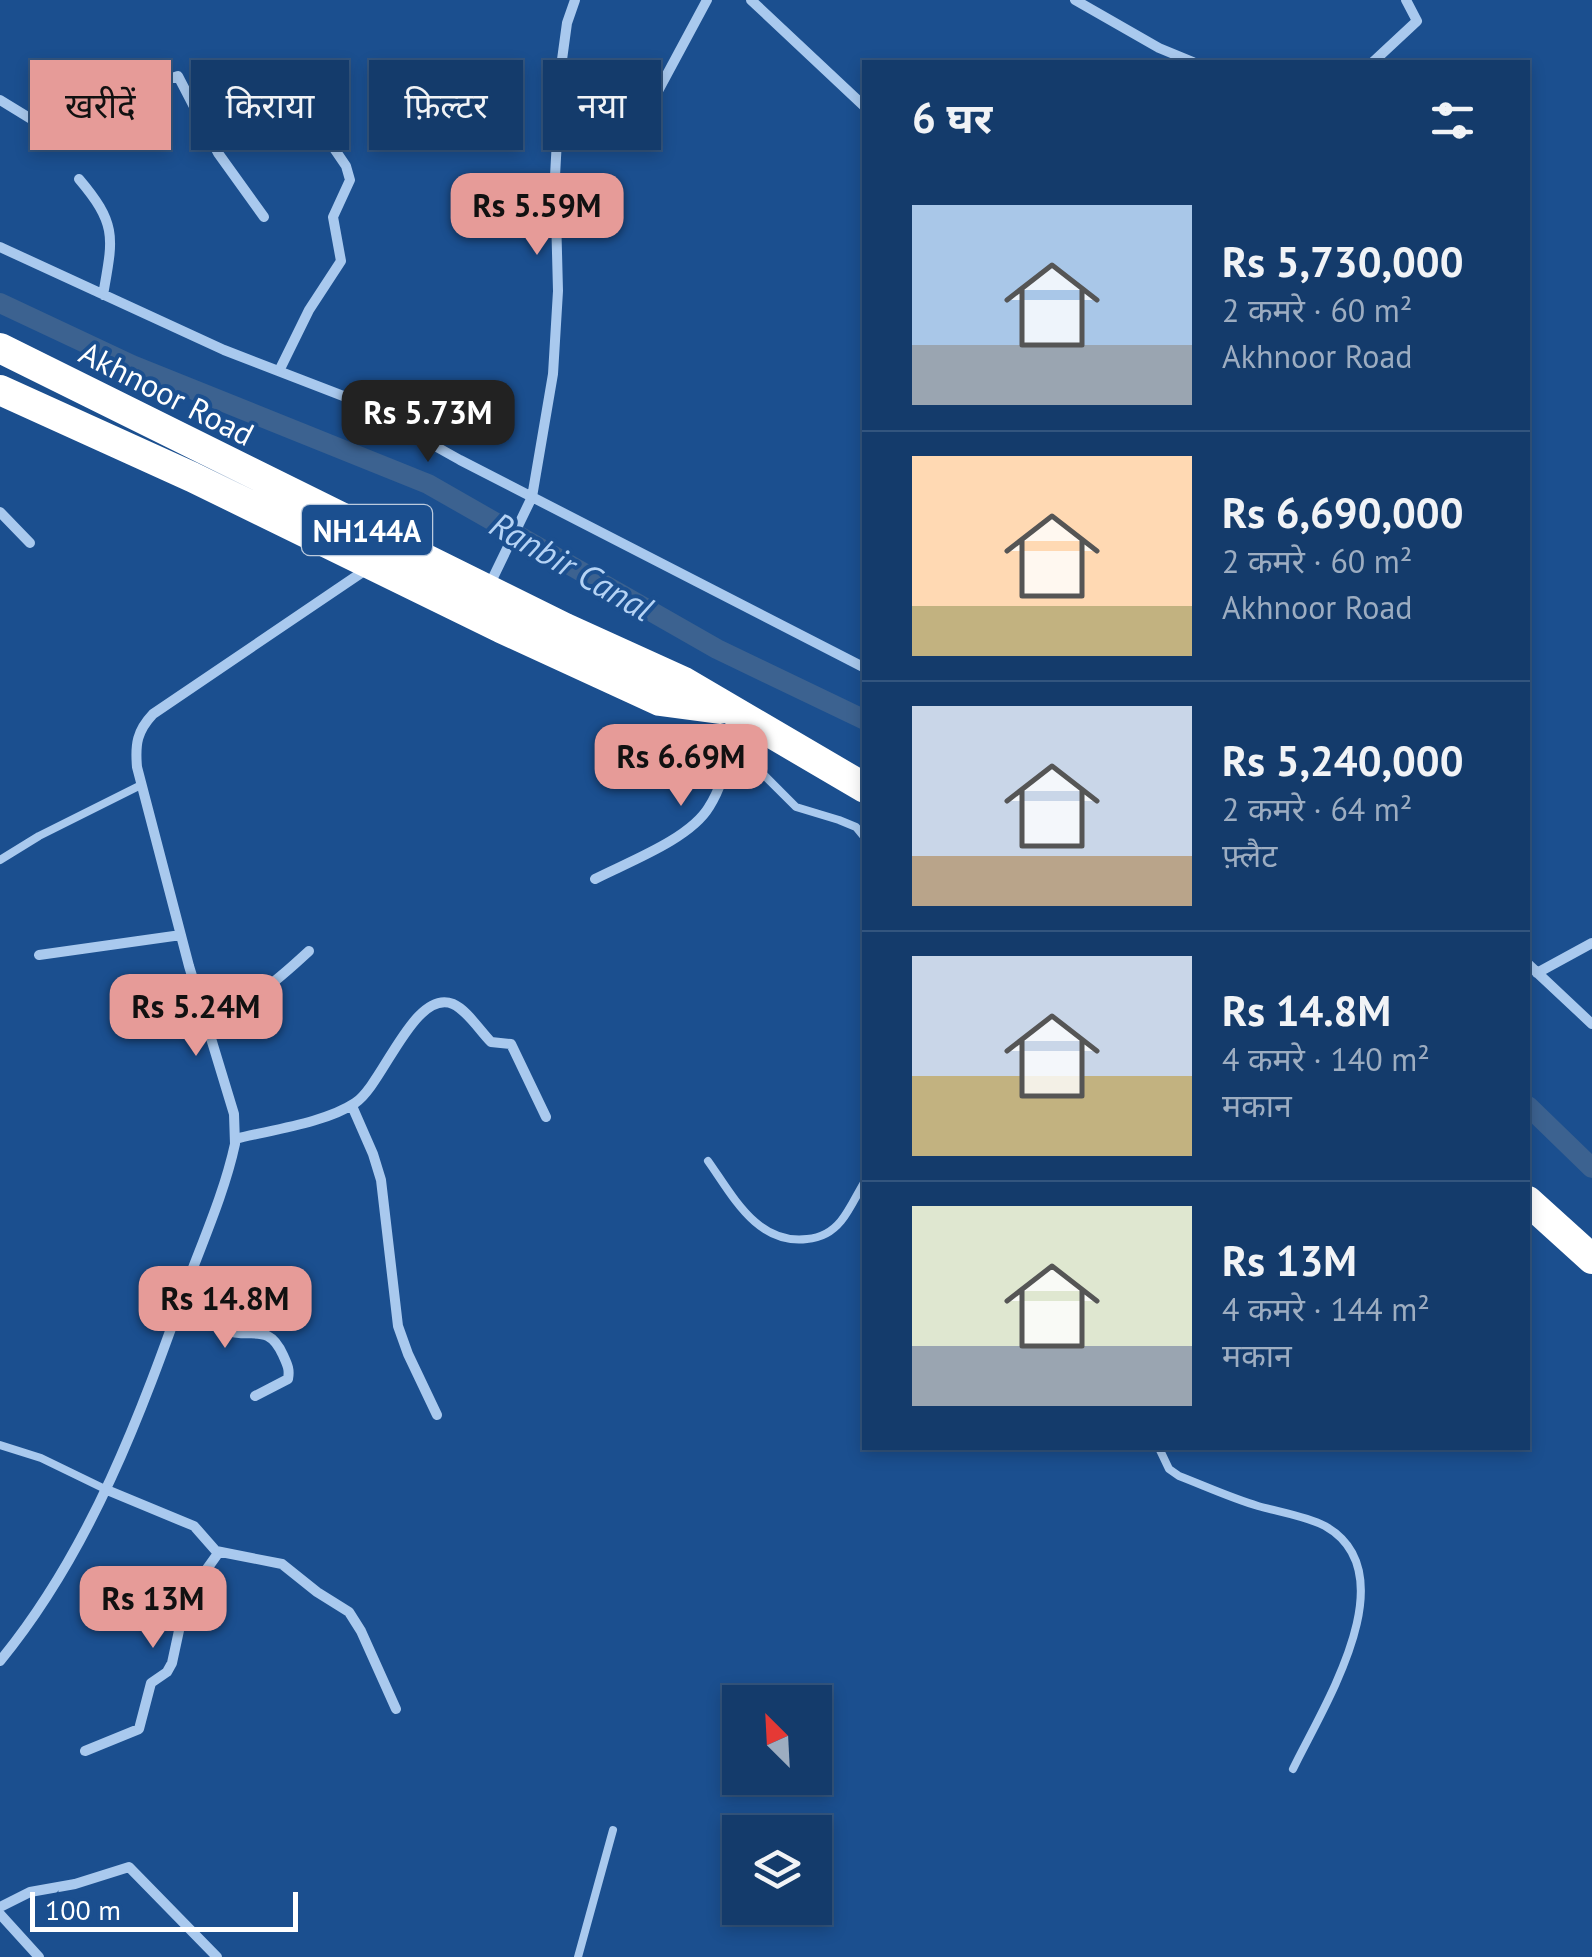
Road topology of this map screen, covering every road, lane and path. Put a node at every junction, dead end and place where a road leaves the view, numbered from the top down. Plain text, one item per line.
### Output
1 (575, 0) edge
2 (706, 0) edge
3 (751, 0) edge
4 (1075, 0) edge
5 (1100, 0) edge
6 (1406, 0) edge
7 (1090, 10) junction
8 (562, 60) edge
9 (1188, 60) edge
10 (1375, 60) edge
11 (661, 84) edge
12 (0, 100) edge
13 (862, 104) edge
14 (335, 150) edge
15 (558, 150) edge
16 (79, 179) dead end
17 (264, 217) dead end
18 (0, 247) edge
19 (103, 294) junction
20 (0, 348) edge
21 (278, 370) junction
22 (0, 390) edge
23 (532, 497) junction
24 (0, 512) edge
25 (30, 542) dead end
26 (372, 565) junction
27 (488, 589) junction
28 (862, 666) edge
29 (737, 713) junction
30 (730, 749) junction
31 (141, 784) junction
32 (862, 786) edge
33 (862, 834) edge
34 (0, 860) edge
35 (595, 879) dead end
36 (181, 935) junction
37 (1592, 943) edge
38 (309, 950) dead end
39 (39, 955) dead end
40 (1532, 968) edge
41 (205, 1018) junction
42 (1592, 1024) edge
43 (352, 1106) junction
44 (546, 1118) dead end
45 (235, 1139) junction
46 (708, 1161) dead end
47 (862, 1186) edge
48 (1530, 1204) edge
49 (1592, 1259) edge
50 (186, 1286) junction
51 (255, 1396) dead end
52 (437, 1416) dead end
53 (0, 1445) edge
54 (1160, 1450) edge
55 (107, 1490) junction
56 (219, 1552) junction
57 (0, 1660) edge
58 (396, 1709) dead end
59 (85, 1751) dead end
60 (1293, 1769) dead end
61 (613, 1830) dead end
62 (0, 1911) edge
63 (38, 1957) edge
64 (217, 1957) edge
65 (578, 1957) edge

1 - 8 street
2 - 11 street
3 - 13 street
4 - 7 street
5 - 7 street
6 - 10 street
7 - 9 street
12 - 17 street
14 - 21 street
15 - 23 street
16 - 19 street
18 - 19 street
19 - 21 street
20 - 27 highway, Akhnoor Road / NH144A
21 - 23 street
22 - 26 highway, Akhnoor Road / NH144A
23 - 27 street
23 - 28 street
24 - 25 street
26 - 29 highway, Akhnoor Road / NH144A
26 - 31 street
27 - 29 highway, Akhnoor Road / NH144A
29 - 30 street
29 - 32 highway, Akhnoor Road / NH144A
30 - 33 lane
30 - 35 street
31 - 34 lane
31 - 36 street
36 - 39 street
36 - 41 street
37 - 40 street
38 - 41 street
40 - 42 street
41 - 45 street
43 - 44 street
43 - 45 street
43 - 52 street
45 - 50 street
46 - 47 lane
48 - 49 highway
50 - 51 street
50 - 55 street
53 - 55 lane
54 - 60 lane
55 - 56 street
55 - 57 street
56 - 58 street
56 - 59 street
61 - 65 lane
62 - 63 street
62 - 64 street

